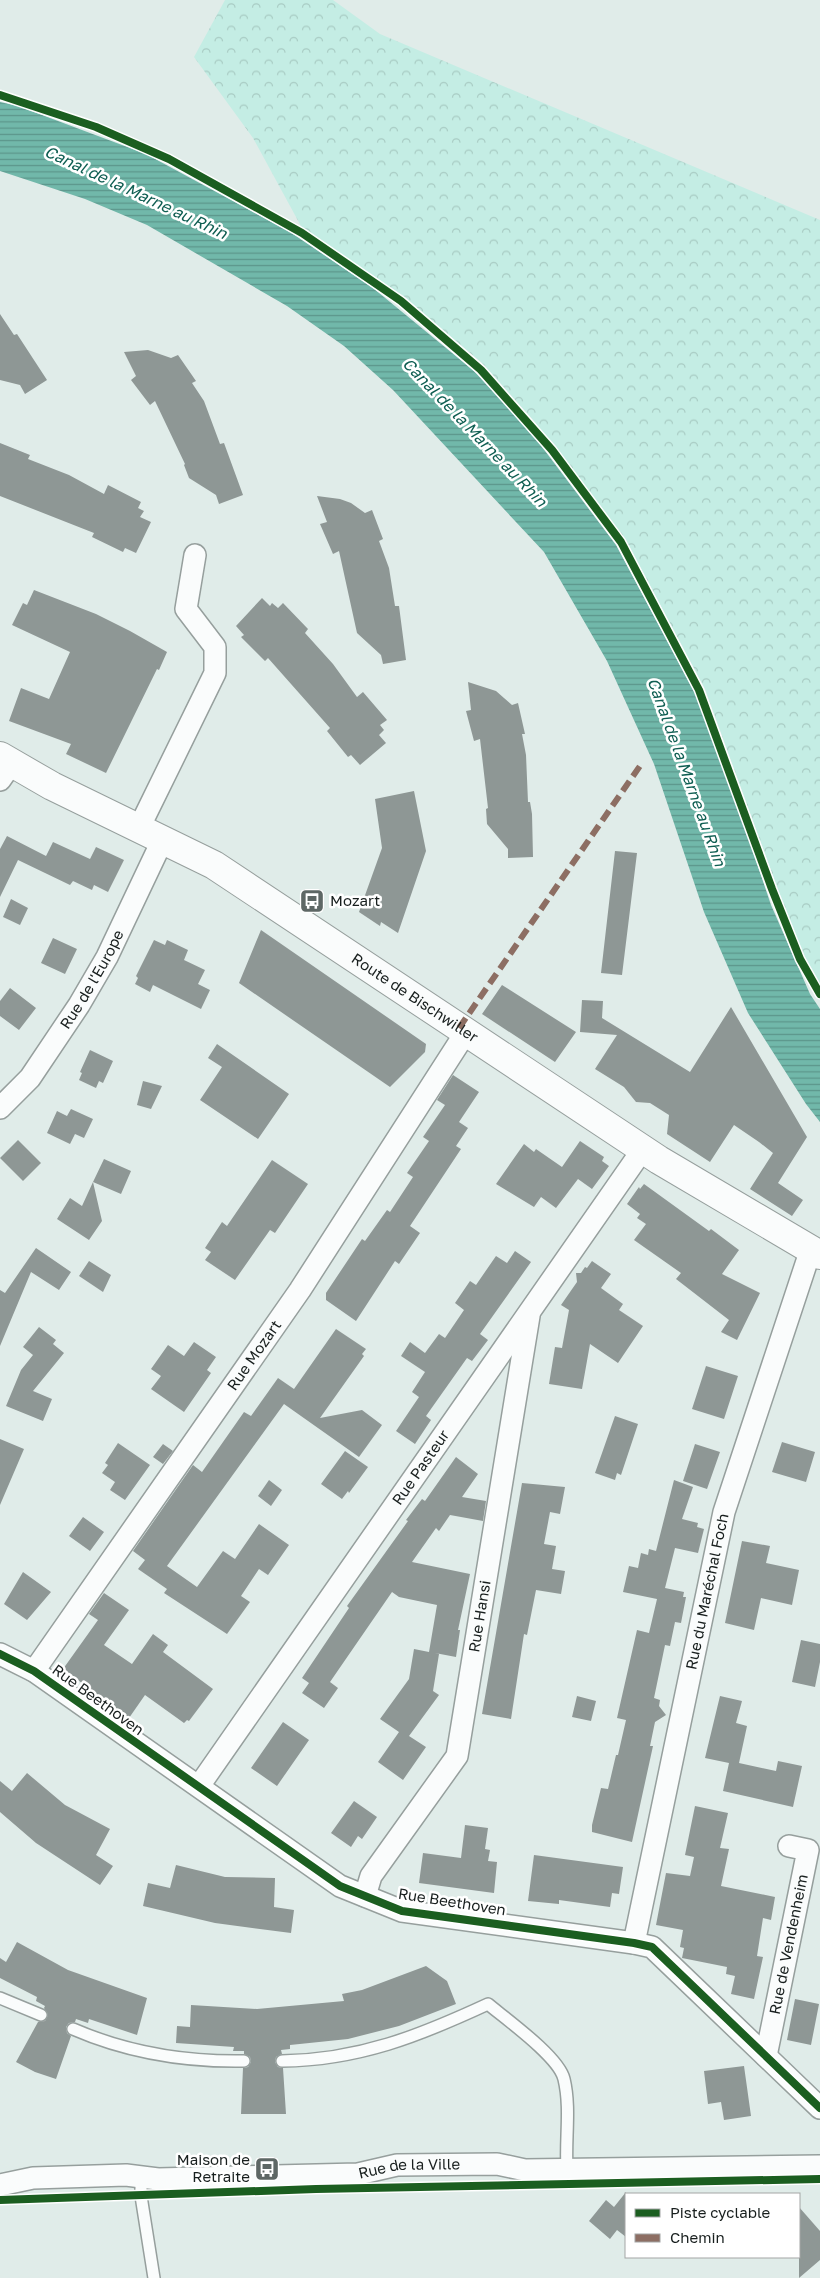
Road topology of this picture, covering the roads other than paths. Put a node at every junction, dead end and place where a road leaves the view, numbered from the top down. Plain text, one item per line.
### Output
1 (195, 555) dead end
2 (4, 766) edge
3 (139, 828) junction
4 (164, 839) junction
5 (466, 1032) junction
6 (0, 1108) edge
7 (643, 1149) junction
8 (816, 1252) edge
9 (530, 1310) junction
10 (0, 1654) edge
11 (34, 1671) junction
12 (199, 1786) junction
13 (790, 1846) dead end
14 (366, 1896) junction
15 (634, 1942) junction
16 (0, 1998) edge
17 (41, 2015) dead end
18 (73, 2029) dead end
19 (766, 2056) junction
20 (244, 2061) dead end
21 (282, 2061) dead end
22 (820, 2108) edge
23 (820, 2166) edge
24 (567, 2169) junction
25 (141, 2177) junction
26 (0, 2185) edge
27 (154, 2278) edge

1 - 3 street
2 - 3 main road, Route de Bischwiller
3 - 4 main road, Route de Bischwiller
4 - 5 main road, Route de Bischwiller
4 - 6 street, Rue de l'Europe
5 - 7 main road, Route de Bischwiller
5 - 11 street, Rue Mozart
7 - 8 main road, Route de Bischwiller
7 - 9 street, Rue Pasteur
8 - 15 street, Rue du Maréchal Foch
9 - 12 street, Rue Pasteur
9 - 14 street, Rue Hansi
10 - 11 street, Rue Beethoven
11 - 12 street, Rue Beethoven
12 - 14 street, Rue Beethoven
13 - 19 street, Rue de Vendenheim
14 - 15 street, Rue Beethoven
15 - 19 street, Rue Beethoven
16 - 17 lane
18 - 20 lane
19 - 22 street, Rue Beethoven
21 - 24 lane
23 - 24 street, Rue de la Ville
24 - 25 street, Rue de la Ville
25 - 26 street, Rue de la Ville
25 - 27 lane

